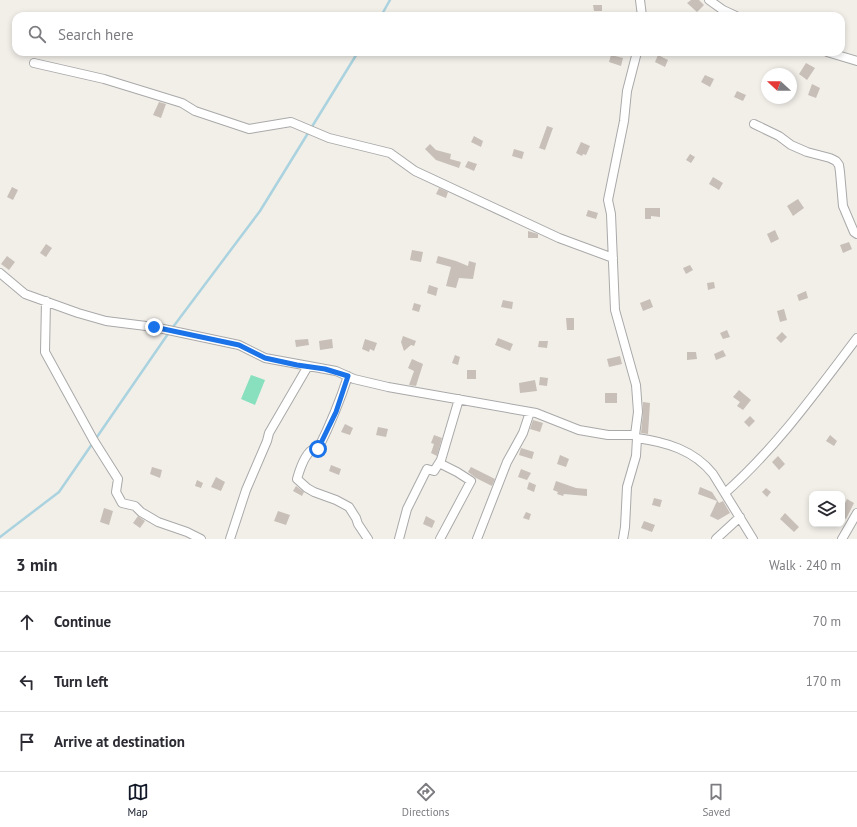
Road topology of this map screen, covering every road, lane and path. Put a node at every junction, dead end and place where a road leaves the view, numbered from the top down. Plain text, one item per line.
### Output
1 (640, 0) edge
2 (709, 0) edge
3 (642, 12) edge
4 (727, 12) edge
5 (635, 56) edge
6 (841, 56) edge
7 (857, 61) edge
8 (34, 63) dead end
9 (754, 124) dead end
10 (857, 234) edge
11 (613, 258) junction
12 (0, 273) edge
13 (46, 301) junction
14 (857, 338) edge
15 (308, 366) junction
16 (348, 376) junction
17 (459, 399) junction
18 (530, 412) junction
19 (636, 437) junction
20 (439, 463) junction
21 (725, 493) junction
22 (857, 513) edge
23 (740, 517) junction
24 (201, 539) edge
25 (230, 539) edge
26 (368, 539) edge
27 (399, 539) edge
28 (440, 539) edge
29 (476, 539) edge
30 (623, 539) edge
31 (716, 539) edge
32 (753, 539) edge
33 (842, 539) edge

1 - 3 street
2 - 4 street
5 - 11 street
6 - 7 street
8 - 11 street
9 - 10 street
11 - 19 street
12 - 13 street
13 - 15 street
13 - 24 street
14 - 21 street
15 - 16 street
15 - 25 street
16 - 17 street
16 - 26 street
17 - 18 street
17 - 20 street
18 - 19 street
18 - 29 street
19 - 21 street
19 - 30 street
20 - 27 street
20 - 28 street
21 - 23 street
22 - 33 street
23 - 31 street
23 - 32 street

